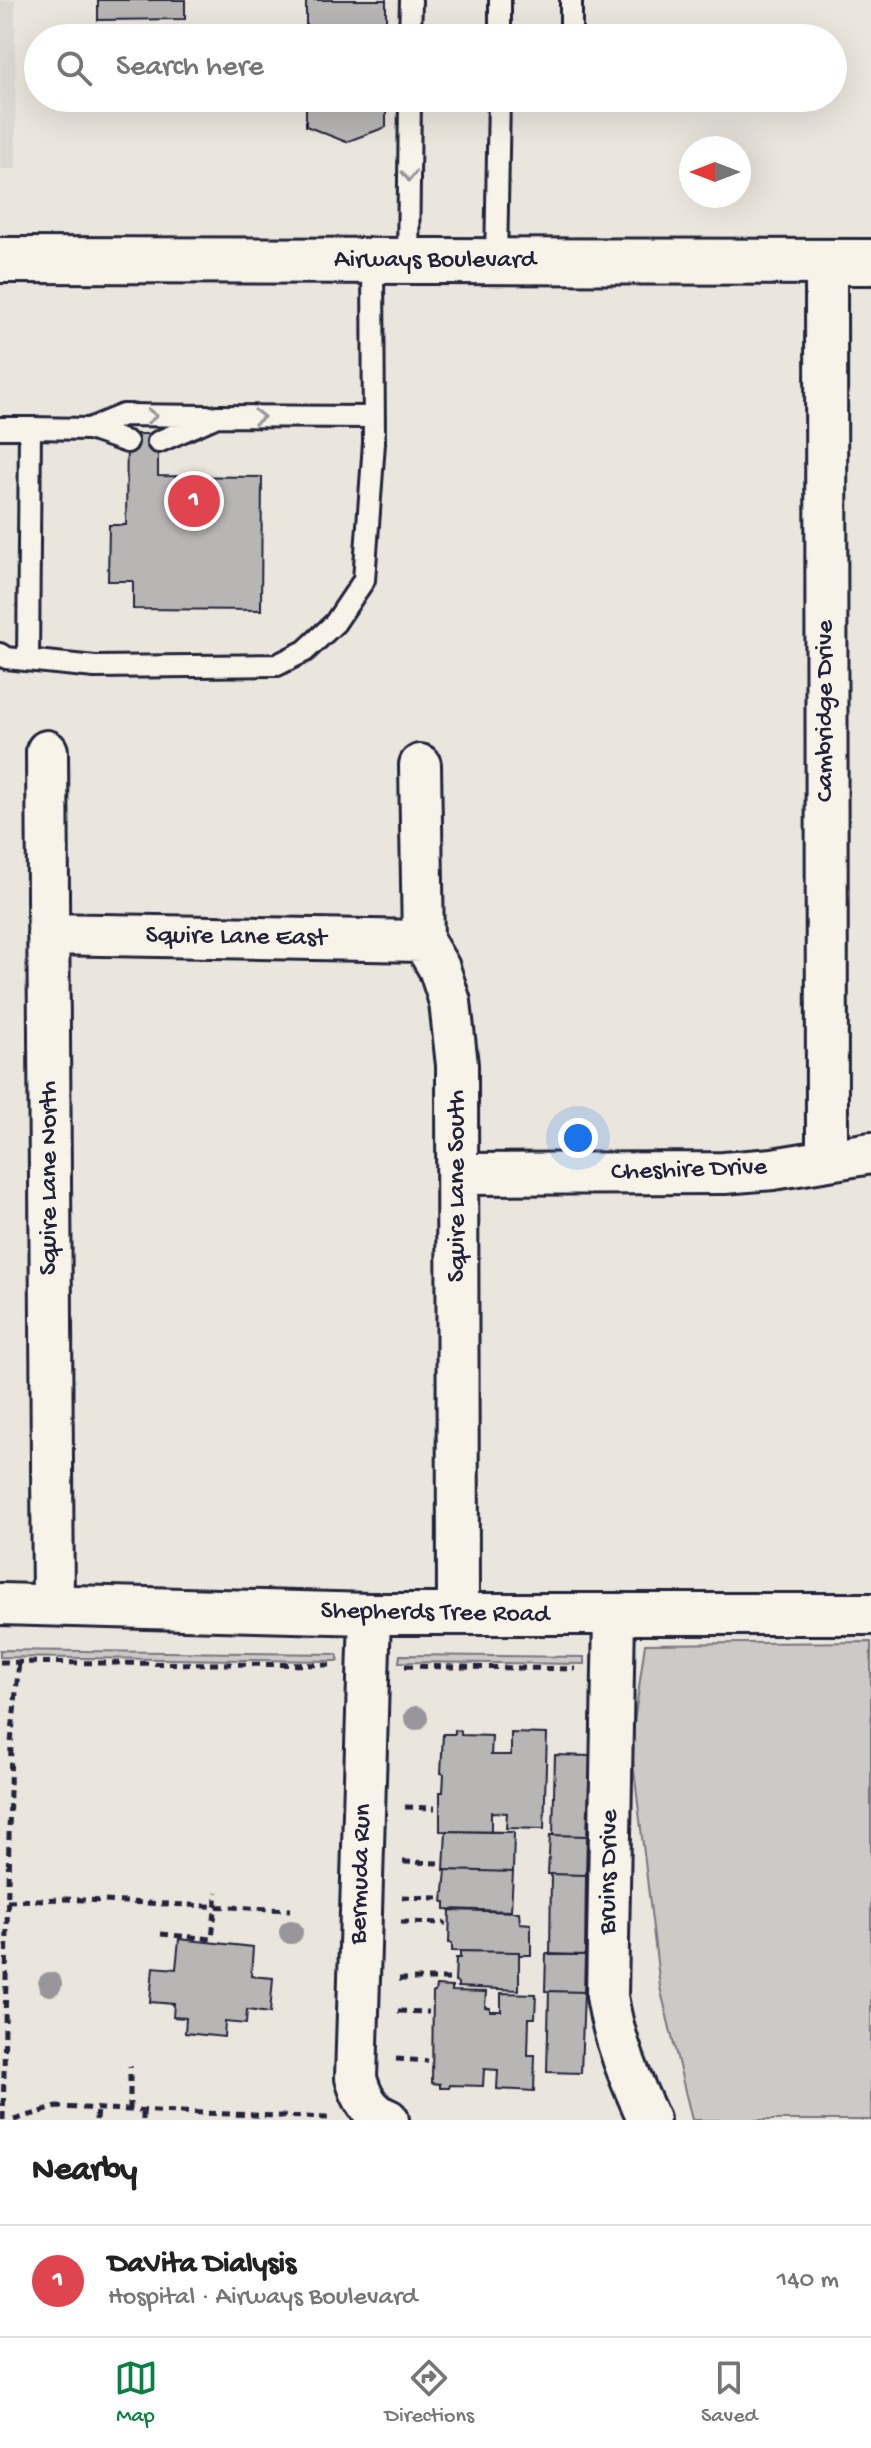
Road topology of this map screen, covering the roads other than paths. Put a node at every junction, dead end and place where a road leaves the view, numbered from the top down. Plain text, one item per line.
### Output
1 (411, 0) edge
2 (500, 0) edge
3 (571, 0) edge
4 (410, 24) edge
5 (500, 24) edge
6 (571, 24) edge
7 (408, 112) edge
8 (499, 112) edge
9 (0, 260) edge
10 (390, 261) junction
11 (496, 261) junction
12 (826, 262) junction
13 (871, 262) edge
14 (217, 416) junction
15 (374, 417) junction
16 (0, 428) edge
17 (30, 428) junction
18 (89, 429) junction
19 (127, 442) dead end
20 (158, 442) dead end
21 (0, 654) edge
22 (28, 660) junction
23 (47, 751) dead end
24 (420, 765) dead end
25 (48, 934) junction
26 (423, 941) junction
27 (871, 1153) edge
28 (827, 1160) junction
29 (458, 1174) junction
30 (0, 1604) edge
31 (53, 1605) junction
32 (370, 1614) junction
33 (458, 1614) junction
34 (871, 1614) edge
35 (614, 1616) junction
36 (388, 2120) edge
37 (649, 2120) edge

1 - 4 lane
2 - 5 lane
3 - 6 lane
7 -> 10 lane
8 - 11 lane
9 - 10 main road, Airways Boulevard
10 - 11 main road, Airways Boulevard
10 - 15 lane
11 - 12 main road, Airways Boulevard
12 - 13 main road, Airways Boulevard
12 - 28 street, Cambridge Drive
14 -> 15 lane
18 -> 14 lane
14 - 20 lane
15 - 22 lane
16 - 17 lane
17 - 18 lane
17 - 22 lane
18 - 19 lane
21 - 22 lane
23 - 25 street, Squire Lane North
24 - 26 street, Squire Lane South
25 - 26 street, Squire Lane East
25 - 31 street, Squire Lane North
26 - 29 street, Squire Lane South
27 - 28 street, Cheshire Drive
28 - 29 street, Cheshire Drive
29 - 33 street, Squire Lane South
30 - 31 street, Shepherds Tree Road
31 - 32 street, Shepherds Tree Road
32 - 33 street, Shepherds Tree Road
32 - 36 street, Bermuda Run
33 - 35 street, Shepherds Tree Road
34 - 35 street, Shepherds Tree Road
35 - 37 street, Bruins Drive

